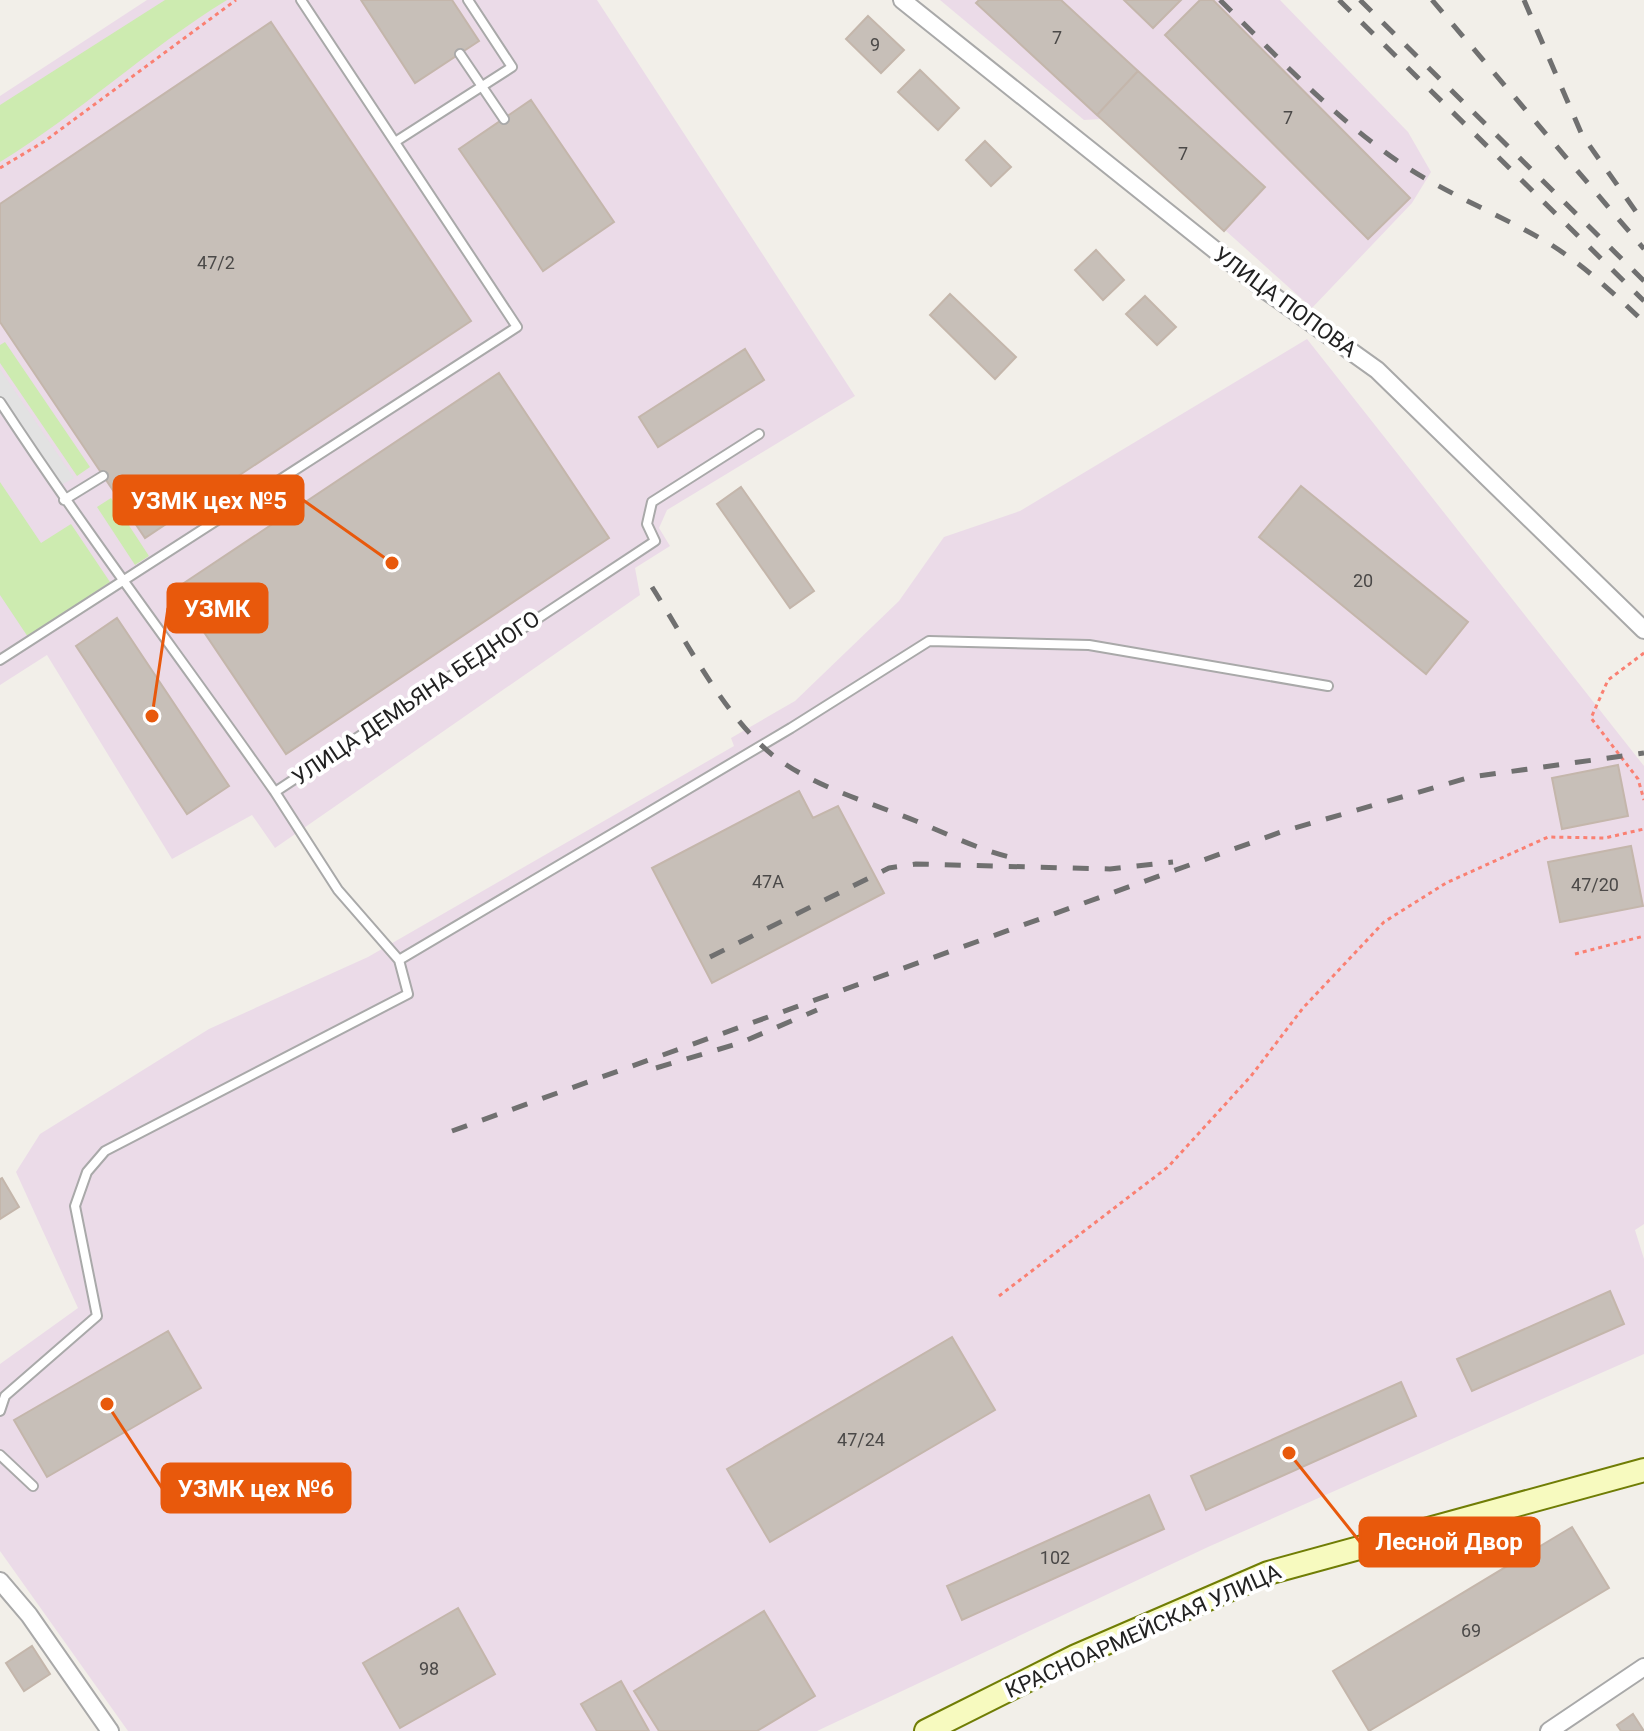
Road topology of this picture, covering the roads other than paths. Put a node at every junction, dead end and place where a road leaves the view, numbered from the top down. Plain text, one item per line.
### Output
1 (301, 0) edge
2 (468, 0) edge
3 (902, 0) edge
4 (460, 54) dead end
5 (482, 86) junction
6 (504, 119) dead end
7 (395, 142) junction
8 (0, 402) edge
9 (759, 434) dead end
10 (103, 476) dead end
11 (64, 500) junction
12 (125, 578) junction
13 (1644, 630) edge
14 (0, 660) edge
15 (1328, 686) dead end
16 (275, 792) junction
17 (399, 960) junction
18 (0, 1411) edge
19 (0, 1455) edge
20 (1644, 1470) edge
21 (33, 1486) dead end
22 (0, 1581) edge
23 (1644, 1667) edge
24 (110, 1731) edge
25 (926, 1731) edge
26 (1549, 1731) edge

1 - 7 lane
2 - 5 lane
3 - 13 street, УЛИЦА ПОПОВА
4 - 5 lane
5 - 6 lane
5 - 7 lane
7 - 12 lane
8 - 11 lane, УЛИЦА ДЕМЬЯНА БЕДНОГО
9 - 16 lane, УЛИЦА ДЕМЬЯНА БЕДНОГО
10 - 11 lane
11 - 12 lane, УЛИЦА ДЕМЬЯНА БЕДНОГО
12 - 14 lane
12 - 16 lane, УЛИЦА ДЕМЬЯНА БЕДНОГО
15 - 17 lane
16 - 17 lane
17 - 18 lane
19 - 21 lane
20 - 25 street, КРАСНОАРМЕЙСКАЯ УЛИЦА
22 - 24 street
23 - 26 street

